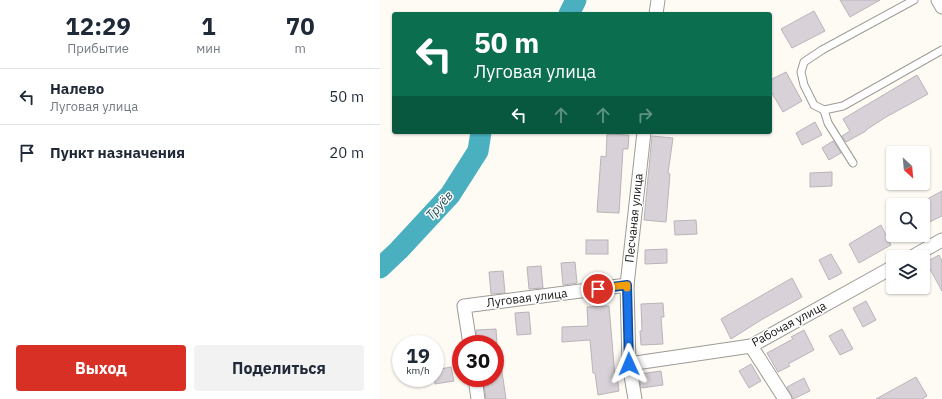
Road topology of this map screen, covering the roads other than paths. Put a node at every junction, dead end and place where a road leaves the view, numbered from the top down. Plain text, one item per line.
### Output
1 (658, 0) edge
2 (914, 0) edge
3 (938, 0) edge
4 (942, 7) edge
5 (656, 12) edge
6 (942, 50) edge
7 (824, 110) junction
8 (644, 134) edge
9 (854, 163) dead end
10 (942, 240) edge
11 (924, 250) edge
12 (886, 271) edge
13 (627, 285) junction
14 (469, 335) edge
15 (751, 346) junction
16 (629, 364) junction
17 (476, 387) edge
18 (478, 399) edge
19 (635, 399) edge
20 (784, 399) edge

1 - 5 street
2 - 7 lane
3 - 4 street
6 - 7 lane
7 - 9 lane
8 - 13 street, Песчаная улица
10 - 11 street
12 - 15 street, Рабочая улица
13 - 14 street, Луговая улица
13 - 16 street, Песчаная улица
15 - 16 street, Рабочая улица
15 - 20 street
16 - 19 street, Песчаная улица
17 - 18 street

